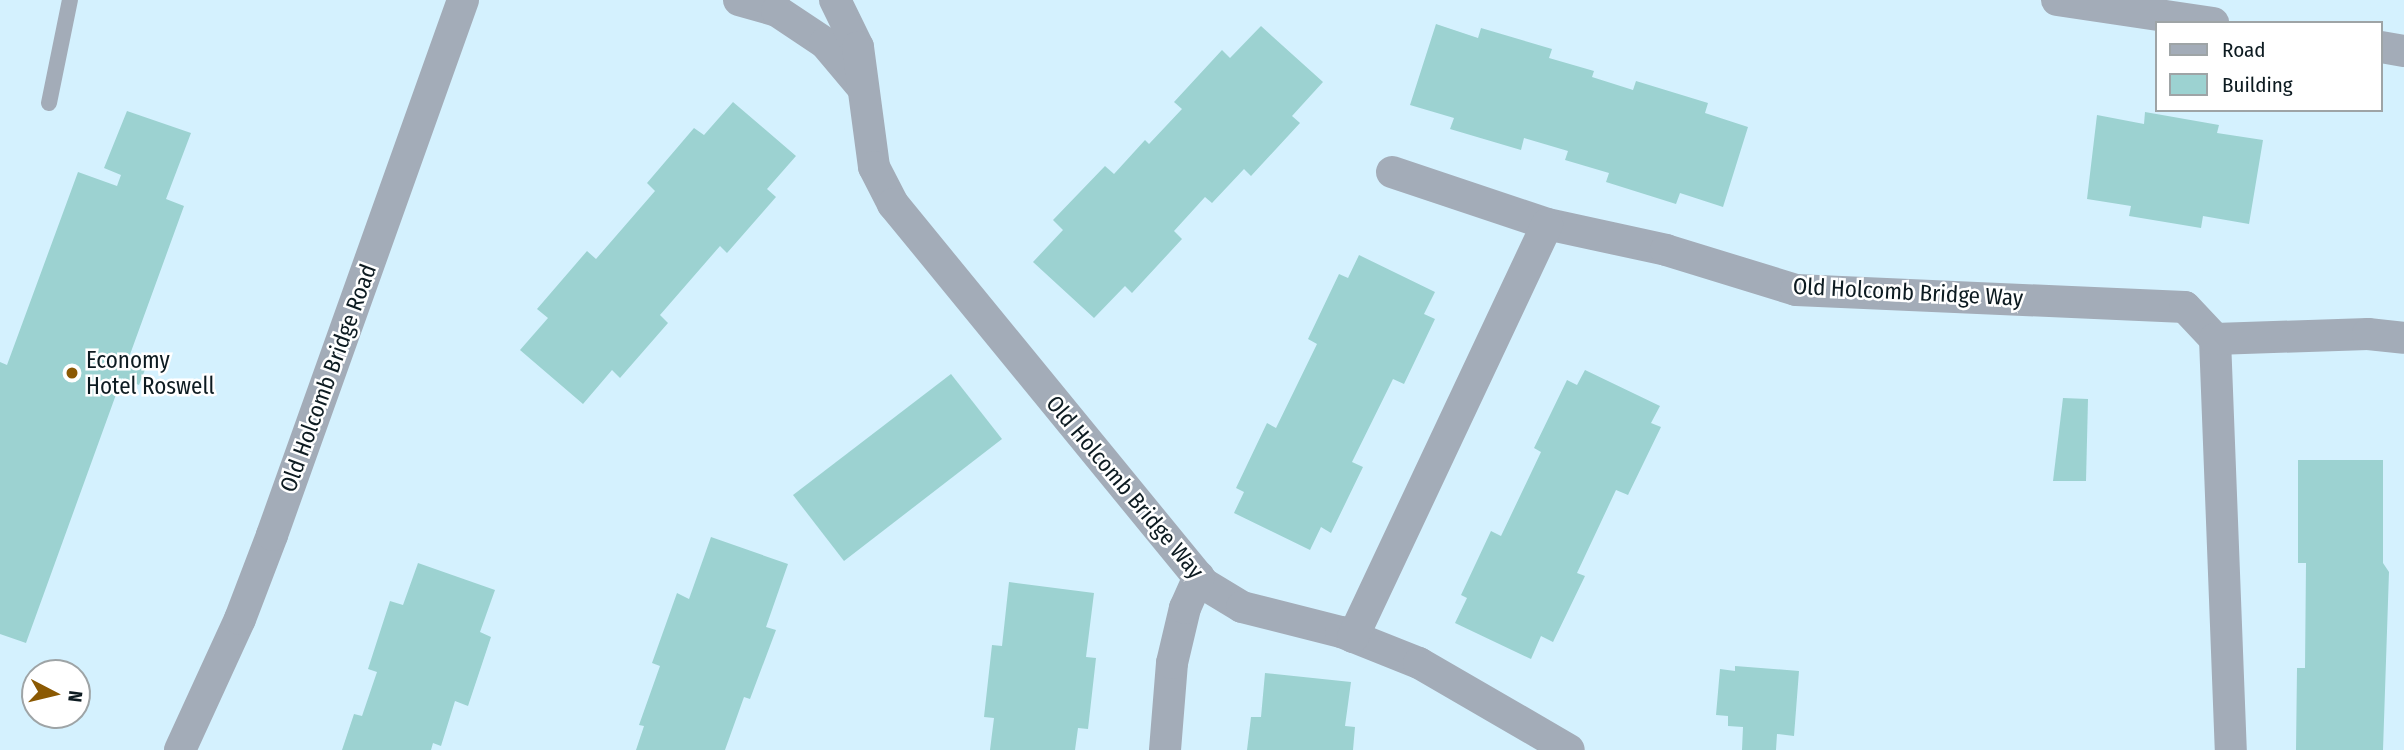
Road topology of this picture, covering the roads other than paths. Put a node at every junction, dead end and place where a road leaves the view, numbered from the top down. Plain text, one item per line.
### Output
1 (70, 0) edge
2 (463, 0) edge
3 (739, 0) edge
4 (835, 0) edge
5 (2059, 0) edge
6 (2200, 21) edge
7 (2383, 47) edge
8 (2404, 51) edge
9 (863, 88) junction
10 (49, 103) dead end
11 (1392, 172) dead end
12 (1547, 224) junction
13 (2404, 338) edge
14 (2215, 339) junction
15 (1199, 577) junction
16 (1353, 637) junction
17 (180, 750) edge
18 (1165, 750) edge
19 (1569, 750) edge
20 (2231, 750) edge

1 - 10 lane
2 - 17 street, Old Holcomb Bridge Road
3 - 9 street
4 - 9 street, Old Holcomb Bridge Way
5 - 6 street
7 - 8 street
9 - 15 street, Old Holcomb Bridge Way
11 - 12 street, Old Holcomb Bridge Way
12 - 14 street, Old Holcomb Bridge Way
12 - 16 street
13 - 14 street
14 - 20 street
15 - 16 street, Old Holcomb Bridge Way
15 - 18 street
16 - 19 street, Old Holcomb Bridge Way

